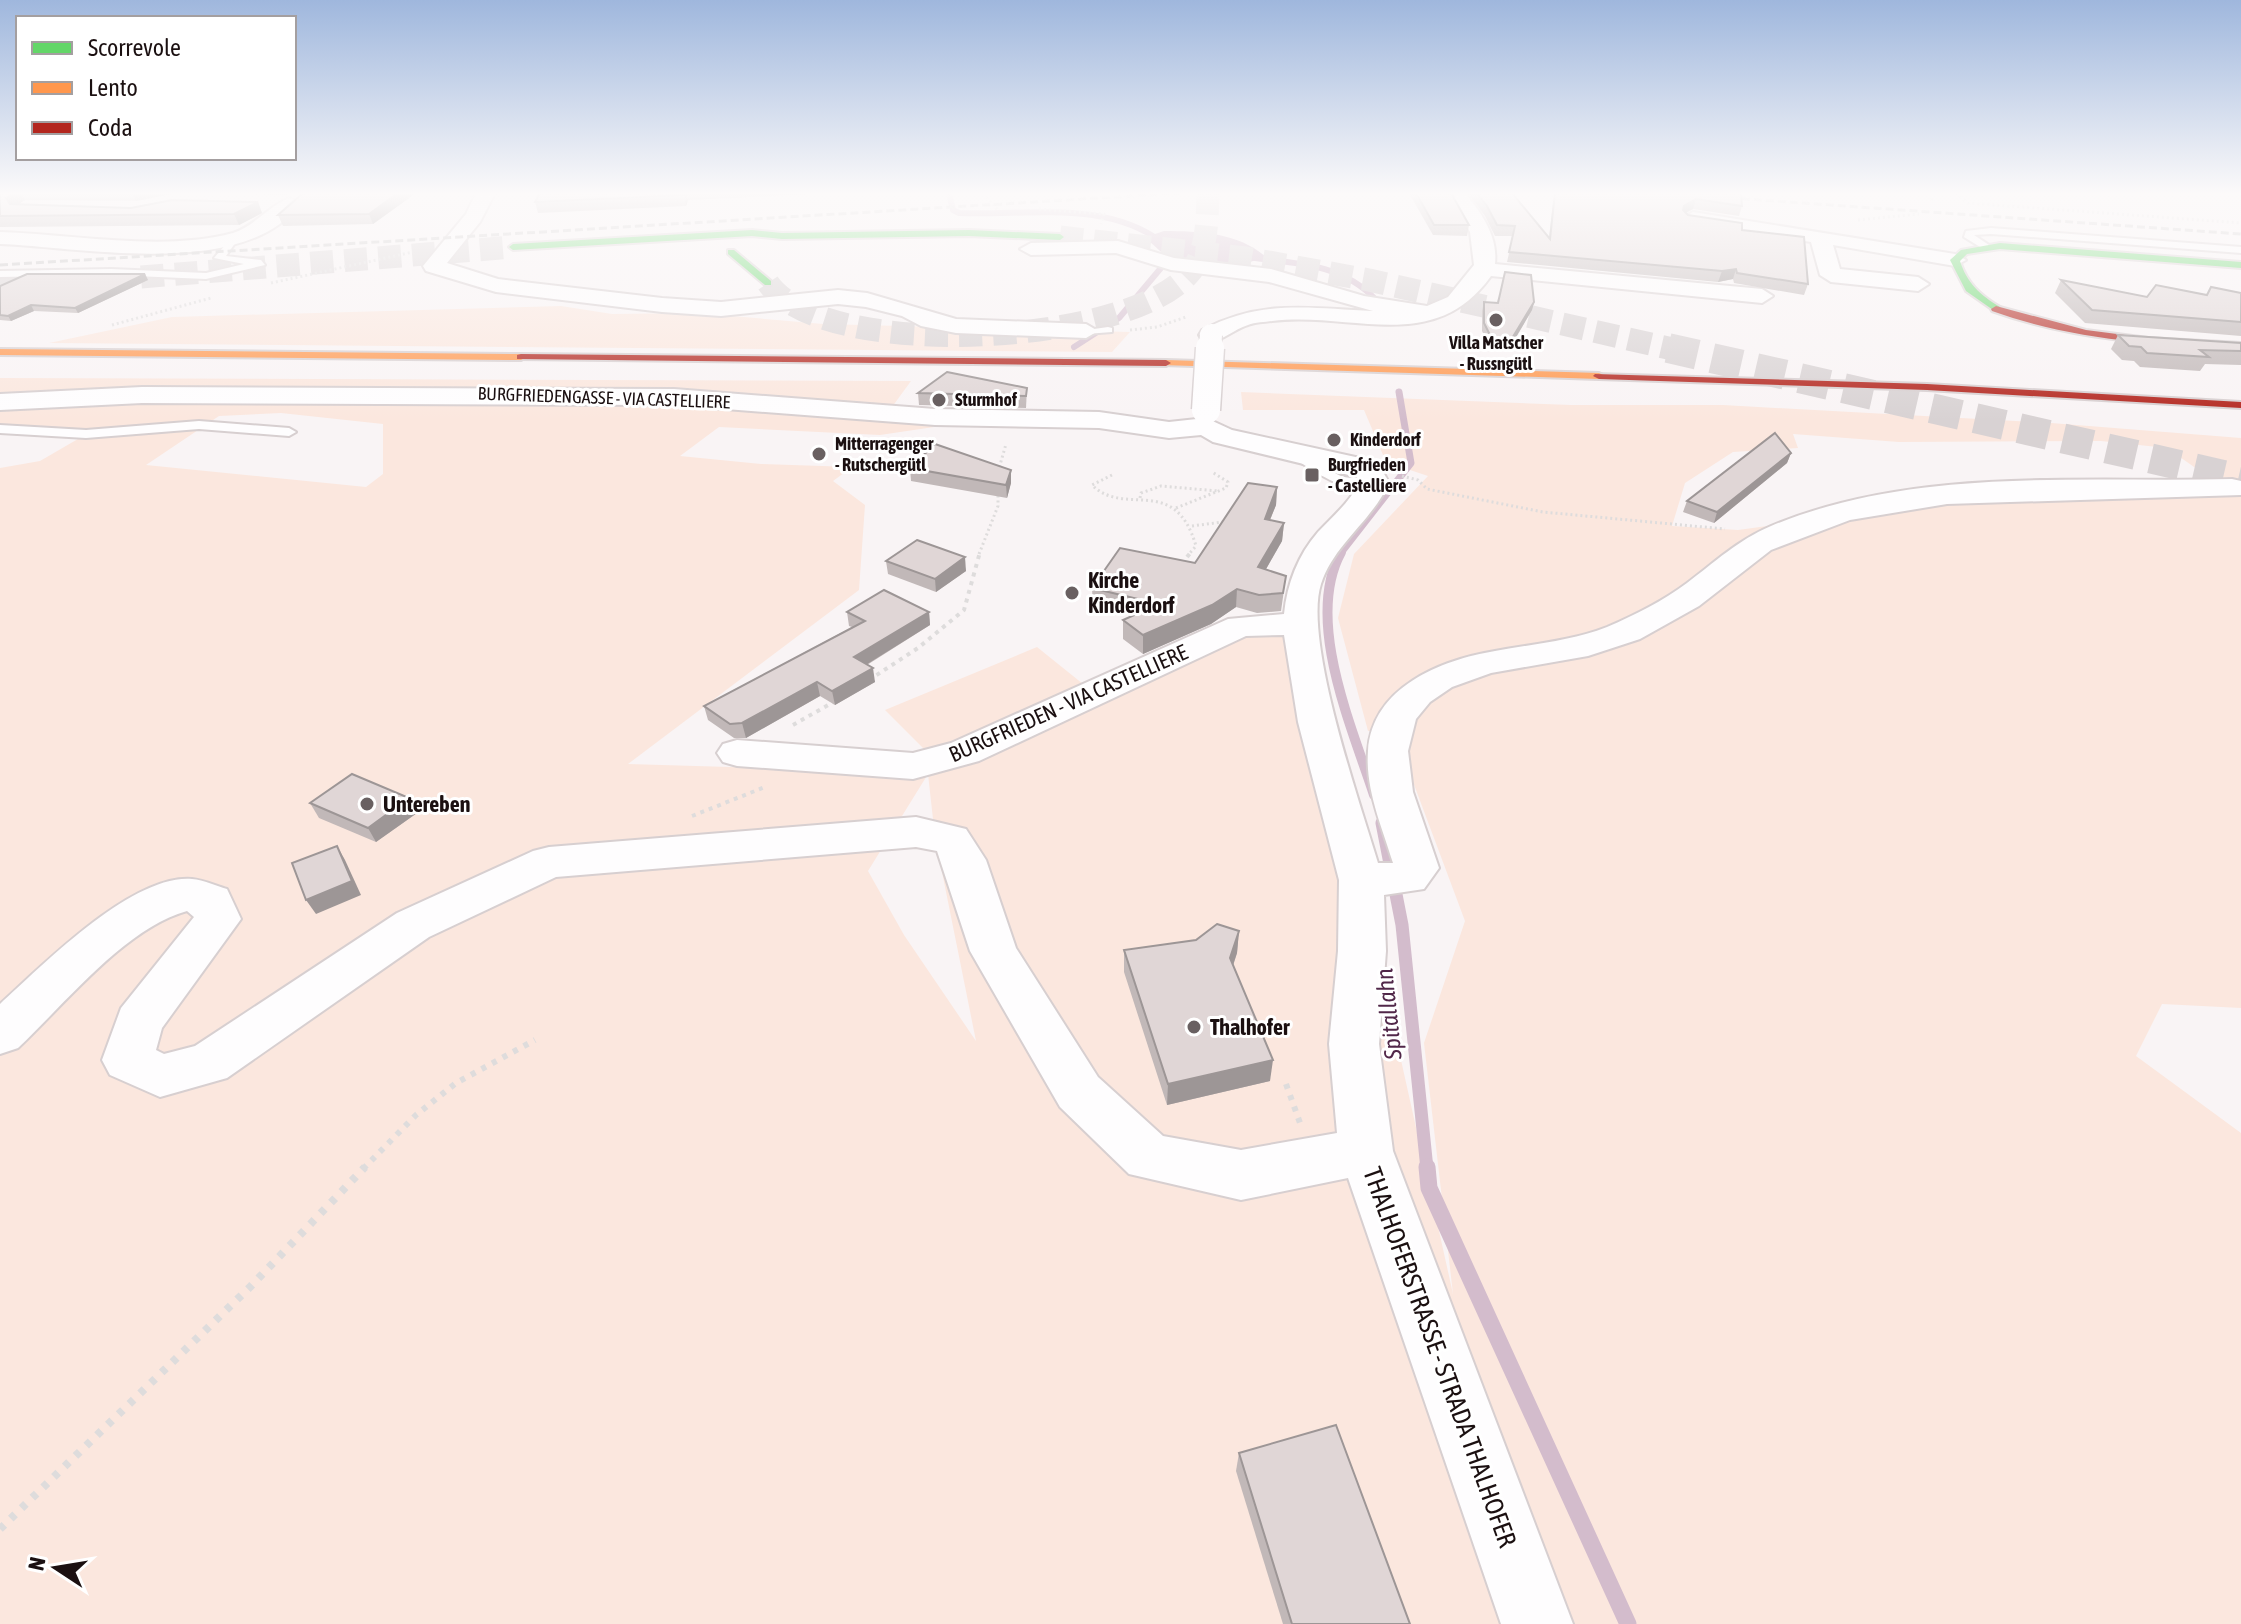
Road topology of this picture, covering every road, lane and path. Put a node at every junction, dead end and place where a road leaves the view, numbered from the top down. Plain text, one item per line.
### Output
1 (247, 269) edge
2 (443, 269) edge
3 (753, 269) edge
4 (767, 269) tunnel mouth
5 (1213, 269) tunnel mouth
6 (1484, 269) joint
7 (1829, 269) edge
8 (1959, 269) edge
9 (0, 274) edge
10 (1918, 284) dead end
11 (1762, 296) edge
12 (1431, 314) junction
13 (1089, 330) joint
14 (1108, 330) dead end
15 (2241, 346) edge
16 (0, 352) edge
17 (0, 363) edge
18 (0, 402) edge
19 (2241, 405) edge
20 (2241, 416) edge
21 (1206, 418) junction
22 (0, 429) edge
23 (289, 432) dead end
24 (1009, 437) dead end
25 (1212, 472) dead end
26 (1112, 475) dead end
27 (1418, 480) dead end
28 (2232, 488) dead end
29 (1218, 491) junction
30 (1140, 498) junction
31 (1176, 508) junction
32 (1235, 521) edge
33 (1804, 524) junction
34 (1192, 526) junction
35 (1187, 557) dead end
36 (1300, 624) junction
37 (856, 688) edge
38 (843, 696) edge
39 (743, 753) joint
40 (1382, 879) junction
41 (0, 1034) edge
42 (535, 1040) dead end
43 (1286, 1084) dead end
44 (1301, 1127) dead end
45 (1366, 1151) junction
46 (0, 1529) edge
47 (1537, 1624) edge

1 - 9 lane
2 - 13 street
3 - 4 main road
5 - 12 street
6 - 11 street
6 - 12 street
7 - 10 street
8 - 15 main road
12 - 21 street, bridge
13 - 14 lane
16 - 19 main road
17 - 20 main road
18 - 21 street, BURGFRIEDENGASSE - VIA CASTELLIERE
21 - 36 street, BURGFRIEDENGASSE - VIA CASTELLIERE
22 - 23 lane
24 - 37 path
25 - 29 path
26 - 30 path
27 - 33 path
28 - 33 street
29 - 30 path
29 - 31 path
30 - 31 path
31 - 34 path
32 - 34 path
33 - 40 street
34 - 35 path
36 - 39 street, BURGFRIEDEN - VIA CASTELLIERE
36 - 40 street, BURGFRIEDENGASSE - VIA CASTELLIERE
38 - 39 path
40 - 45 street
41 - 45 street, THALHOFERSTRASSE - STRADA THALHOFER
42 - 46 path
43 - 44 path
45 - 47 street, THALHOFERSTRASSE - STRADA THALHOFER

